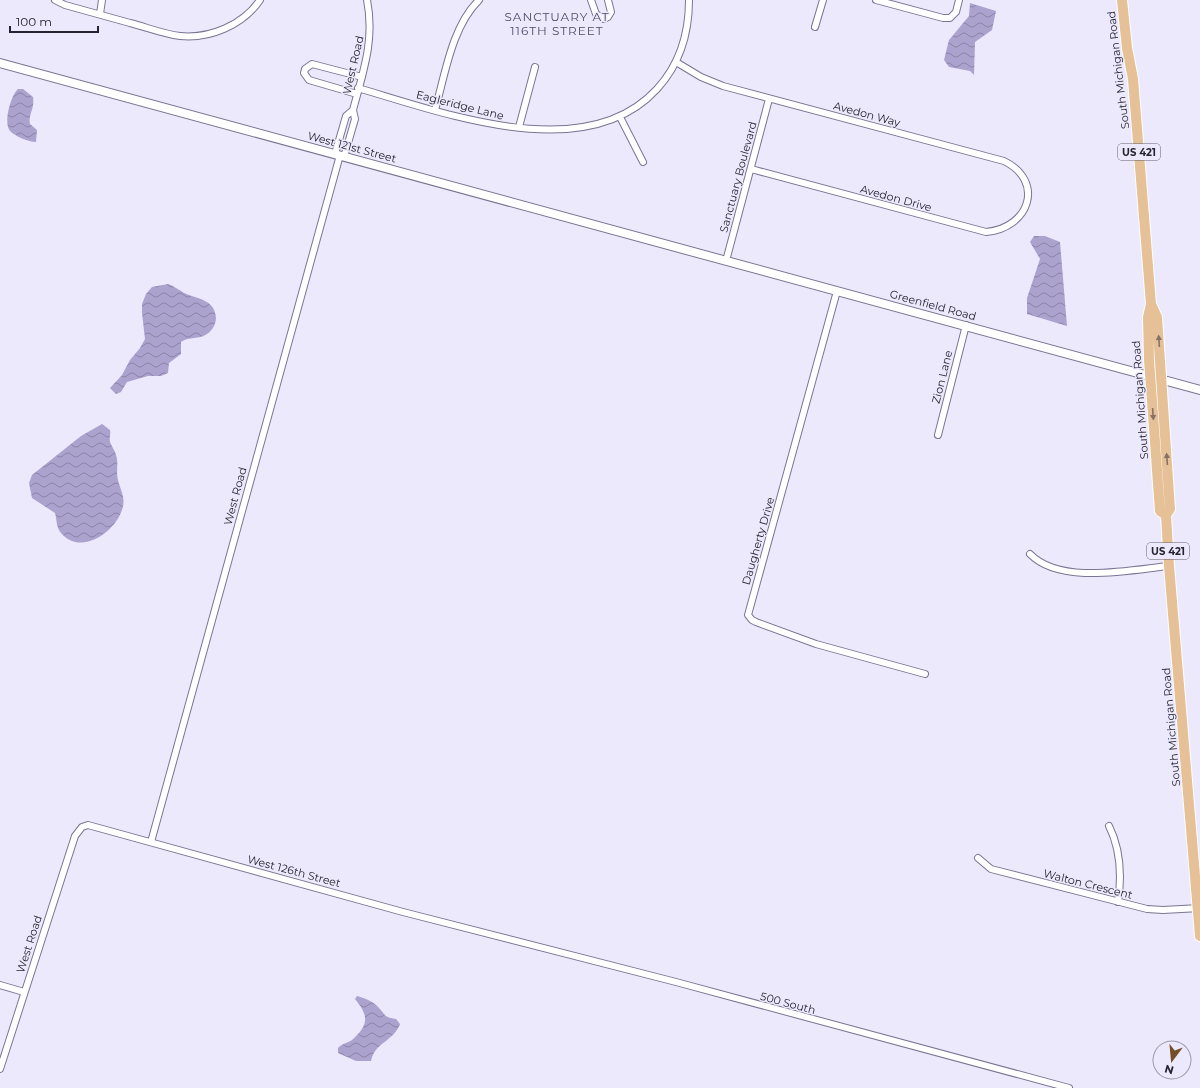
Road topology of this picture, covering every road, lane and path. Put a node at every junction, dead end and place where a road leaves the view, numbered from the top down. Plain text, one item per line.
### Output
1 (55, 0) edge
2 (102, 0) edge
3 (260, 0) edge
4 (367, 0) edge
5 (478, 0) edge
6 (591, 0) edge
7 (608, 0) edge
8 (689, 0) edge
9 (823, 0) edge
10 (876, 0) edge
11 (959, 0) edge
12 (1122, 0) edge
13 (100, 14) junction
14 (815, 27) dead end
15 (676, 62) junction
16 (0, 63) edge
17 (536, 67) dead end
18 (362, 77) junction
19 (358, 91) junction
20 (769, 99) junction
21 (353, 110) junction
22 (435, 110) junction
23 (620, 117) junction
24 (519, 127) junction
25 (340, 155) junction
26 (643, 162) dead end
27 (751, 169) junction
28 (1027, 205) joint
29 (698, 254) joint
30 (726, 261) junction
31 (837, 290) junction
32 (1151, 304) junction
33 (966, 325) junction
34 (1150, 375) junction
35 (1161, 379) junction
36 (1200, 390) edge
37 (938, 435) dead end
38 (1166, 515) junction
39 (1030, 554) dead end
40 (1169, 566) junction
41 (925, 674) dead end
42 (1109, 826) dead end
43 (82, 827) joint
44 (151, 842) junction
45 (978, 858) dead end
46 (1118, 902) junction
47 (1199, 908) edge
48 (1200, 936) edge
49 (501, 937) joint
50 (0, 985) edge
51 (24, 992) junction
52 (0, 1069) edge
53 (1069, 1088) edge

1 - 13 street
2 - 13 street
3 - 13 street
4 - 18 street, West Road
5 - 22 street
6 - 7 street
8 - 15 street, Eagleridge Lane
9 - 14 street
10 - 11 street
12 - 32 main road, South Michigan Road / US 421
15 - 20 street, Avedon Way
15 - 23 street, Eagleridge Lane
16 - 25 street, West 121st Street
17 - 24 street
18 - 19 street, West Road
18 - 19 street, Eagleridge Lane
19 - 21 street, West Road
19 - 22 street, Eagleridge Lane
20 - 27 street, Sanctuary Boulevard
20 - 28 street, Avedon Way
21 - 25 street, West Road
21 - 25 street, West Road
22 - 24 street, Eagleridge Lane
23 - 24 street, Eagleridge Lane
23 - 26 street
25 - 29 street, West 121st Street
25 - 44 street, West Road
27 - 28 street, Avedon Drive
27 - 30 street, Sanctuary Boulevard
29 - 30 street, Greenfield Road
30 - 31 street, Greenfield Road
31 - 33 street, Greenfield Road
31 - 41 street, Daugherty Drive
32 - 34 main road, South Michigan Road / US 421
35 -> 32 main road, South Michigan Road / US 421
33 - 34 street, Greenfield Road
33 - 37 street, Zion Lane
34 - 35 street, Greenfield Road
34 -> 38 main road, South Michigan Road / US 421
35 - 36 street, Greenfield Road
38 -> 35 main road, South Michigan Road / US 421
38 - 40 main road, South Michigan Road / US 421
39 - 40 street
40 - 47 main road, South Michigan Road / US 421
42 - 46 street
43 - 44 street, West 126th Street
43 - 51 street, West Road
44 - 49 street, West 126th Street
45 - 46 street, Walton Crescent
46 - 47 street, Walton Crescent
47 - 48 main road, South Michigan Road / US 421
49 - 53 street, 500 South
50 - 51 street
51 - 52 street, West Road

